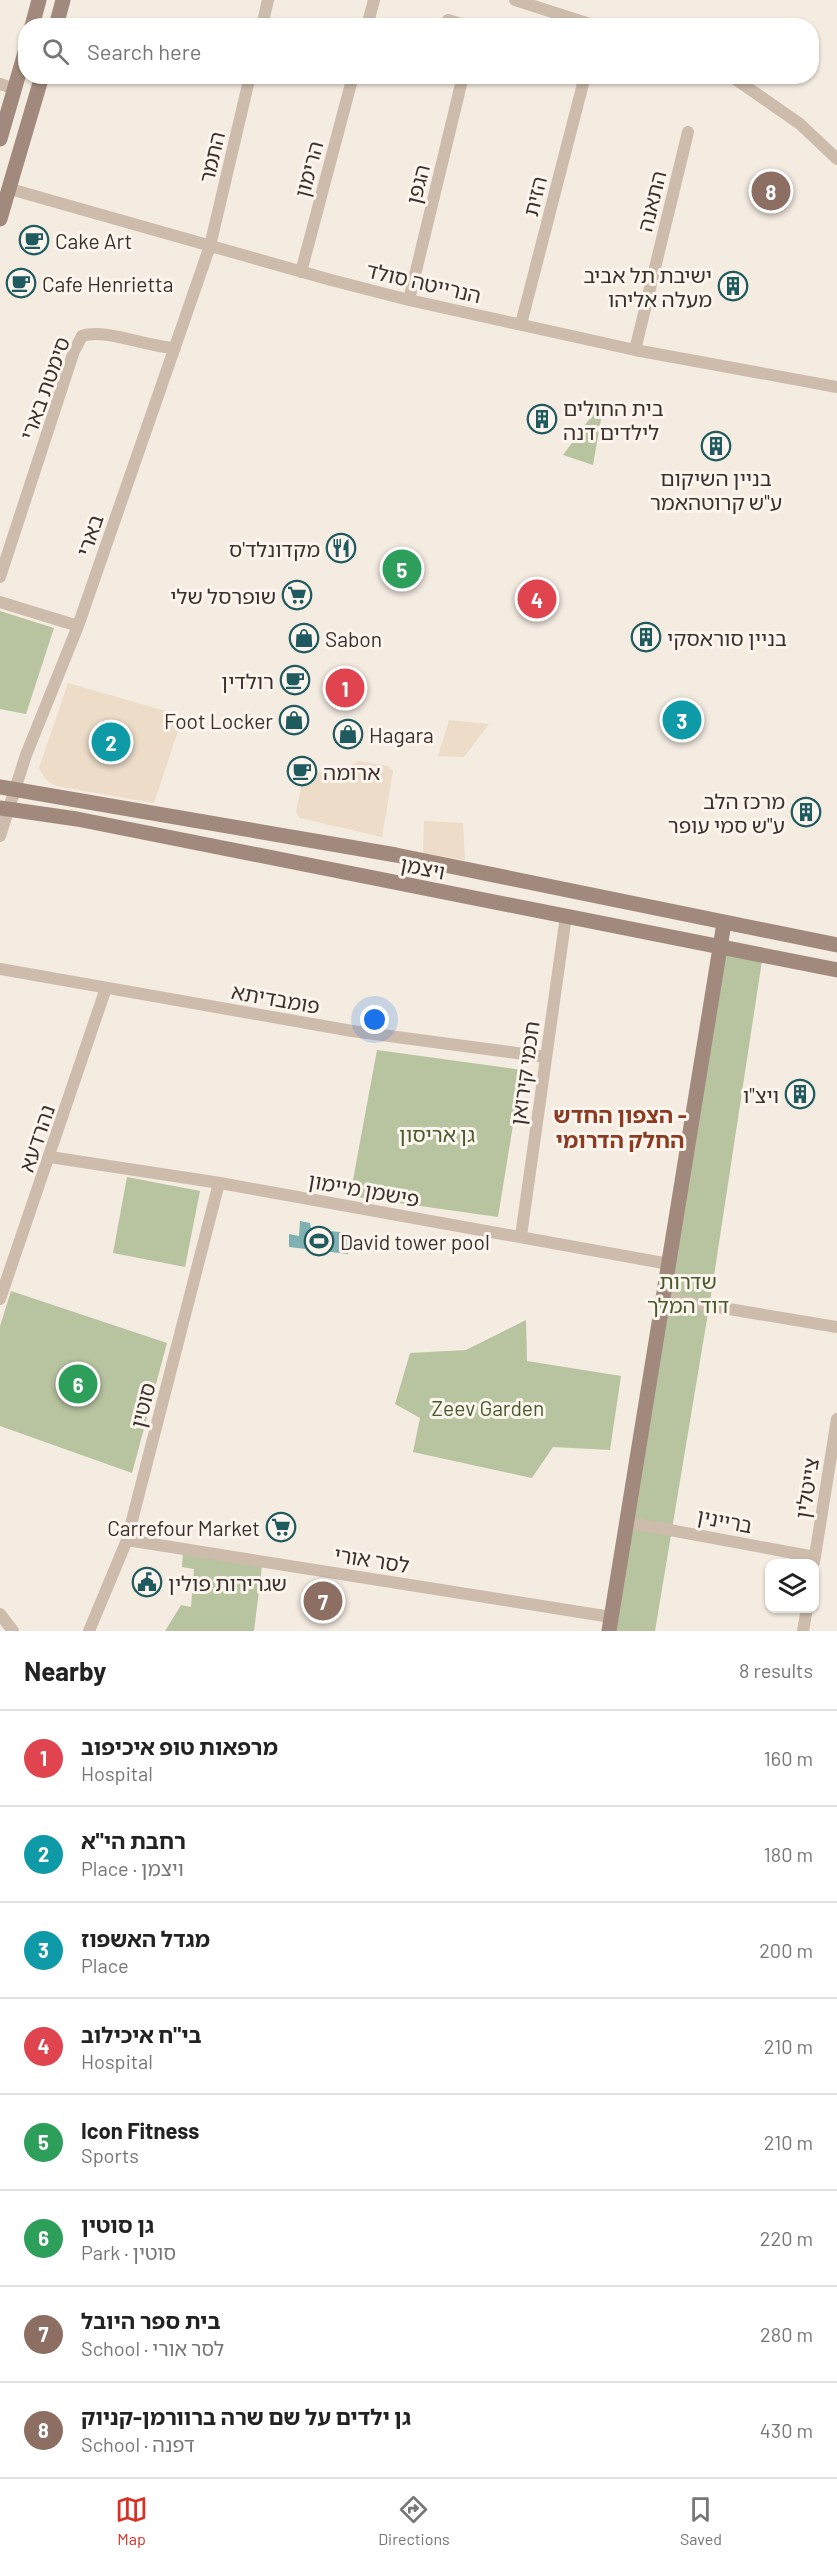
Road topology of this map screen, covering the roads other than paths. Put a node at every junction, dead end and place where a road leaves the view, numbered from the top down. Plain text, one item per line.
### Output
1 (39, 0) edge
2 (63, 0) edge
3 (268, 0) edge
4 (374, 0) edge
5 (515, 0) edge
6 (34, 18) edge
7 (58, 18) edge
8 (264, 18) edge
9 (369, 18) edge
10 (571, 18) edge
11 (18, 66) edge
12 (40, 84) edge
13 (248, 84) edge
14 (351, 84) edge
15 (461, 84) edge
16 (583, 84) edge
17 (742, 84) edge
18 (7, 87) edge
19 (688, 132) dead end
20 (0, 139) edge
21 (837, 159) edge
22 (9, 189) junction
23 (0, 219) edge
24 (210, 246) junction
25 (301, 272) junction
26 (410, 300) junction
27 (521, 324) junction
28 (175, 348) junction
29 (635, 350) junction
30 (837, 387) edge
31 (0, 577) edge
32 (0, 602) edge
33 (78, 626) junction
34 (7, 789) edge
35 (4, 809) edge
36 (0, 836) edge
37 (566, 916) junction
38 (724, 923) junction
39 (721, 945) junction
40 (837, 945) edge
41 (0, 969) edge
42 (837, 970) edge
43 (106, 988) junction
44 (546, 1057) junction
45 (50, 1157) junction
46 (219, 1183) junction
47 (521, 1236) junction
48 (669, 1264) junction
49 (663, 1298) junction
50 (0, 1299) edge
51 (837, 1327) edge
52 (837, 1419) edge
53 (627, 1522) junction
54 (128, 1540) junction
55 (810, 1559) edge
56 (815, 1559) edge
57 (806, 1613) edge
58 (0, 1614) edge
59 (610, 1624) edge
60 (13, 1631) edge
61 (89, 1631) edge
62 (803, 1631) edge

1 - 6 street
2 - 7 street
3 - 8 street
4 - 9 street
5 - 10 street
11 - 18 street
12 - 22 street
13 - 24 street, התמר
14 - 25 street, הרימון
15 - 26 street, הגפן
16 - 27 street, הזית
17 - 21 street
18 - 20 street
19 - 29 street, התאנה
22 - 23 street
22 - 24 street, הנרייטה סולד
24 - 25 street, הנרייטה סולד
24 - 28 street, בארי
25 - 26 street, הנרייטה סולד
26 - 27 street, הנרייטה סולד
27 - 29 street, הנרייטה סולד
28 - 31 street, סימטת בארי
28 - 33 street, בארי
29 - 30 street, הנרייטה סולד
32 - 33 street
33 - 34 street, בארי
34 - 35 street, בארי
34 - 38 street, ויצמן
35 - 36 street, בארי
35 - 37 street, ויצמן
37 - 39 street, ויצמן
37 - 44 street, חכמי קירואן
38 - 39 street
38 - 40 street, ויצמן
39 - 42 street, ויצמן
39 - 48 street
41 - 43 street, פומבדיתא
43 - 44 street, פומבדיתא
43 - 45 street, נהרדעא
44 - 47 street, חכמי קירואן
45 - 46 street, פישמן מיימון
45 - 50 street, נהרדעא
46 - 47 street, פישמן מיימון
46 - 54 street, סוטין
47 - 48 street, פישמן מיימון
48 - 49 street
49 - 51 street
49 - 53 street
52 - 56 street, צייטלין
53 - 55 street, בריינין
53 - 59 street
54 - 59 street, לסר אורי
54 - 61 street, סוטין
57 - 62 street
58 - 60 street

